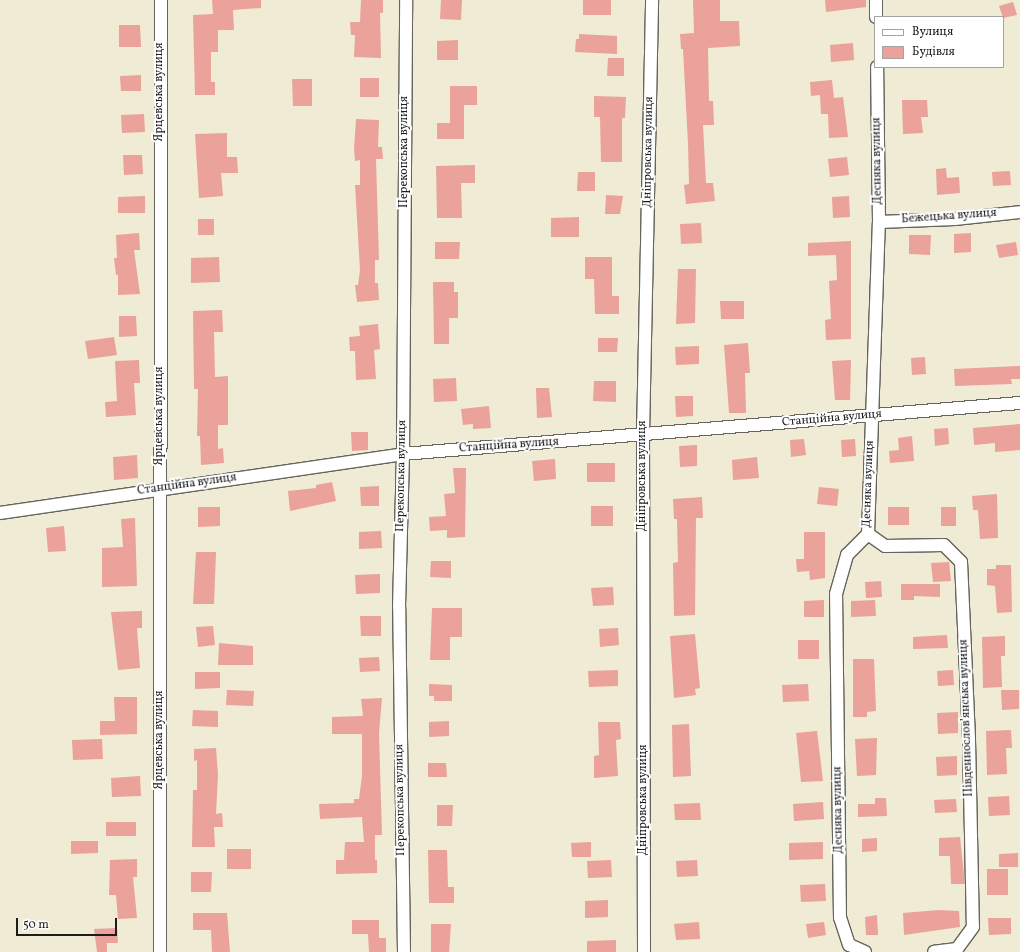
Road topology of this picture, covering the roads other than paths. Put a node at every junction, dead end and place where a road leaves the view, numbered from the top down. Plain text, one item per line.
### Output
1 (161, 0) edge
2 (406, 0) edge
3 (652, 0) edge
4 (876, 0) edge
5 (876, 16) edge
6 (877, 68) edge
7 (1020, 212) edge
8 (879, 222) junction
9 (1020, 403) edge
10 (871, 416) junction
11 (643, 435) junction
12 (403, 454) junction
13 (160, 489) junction
14 (0, 513) edge
15 (868, 534) junction
16 (160, 952) edge
17 (404, 952) edge
18 (644, 952) edge
19 (865, 952) edge
20 (934, 952) edge

1 - 13 street, Ярцевська вулиця
2 - 12 street, Перекопська вулиця
3 - 11 street, Дніпровська вулиця
4 - 5 street
6 - 8 street, Десняка вулиця
7 - 8 street, Бежецька вулиця
8 - 10 street, Десняка вулиця
9 - 10 street, Станційна вулиця
10 - 11 street, Станційна вулиця
10 - 15 street, Десняка вулиця
11 - 12 street, Станційна вулиця
11 - 18 street, Дніпровська вулиця
12 - 13 street, Станційна вулиця
12 - 17 street, Перекопська вулиця
13 - 14 street, Станційна вулиця
13 - 16 street, Ярцевська вулиця
15 - 19 street, Десняка вулиця
15 - 20 street, Південнослов’янська вулиця

